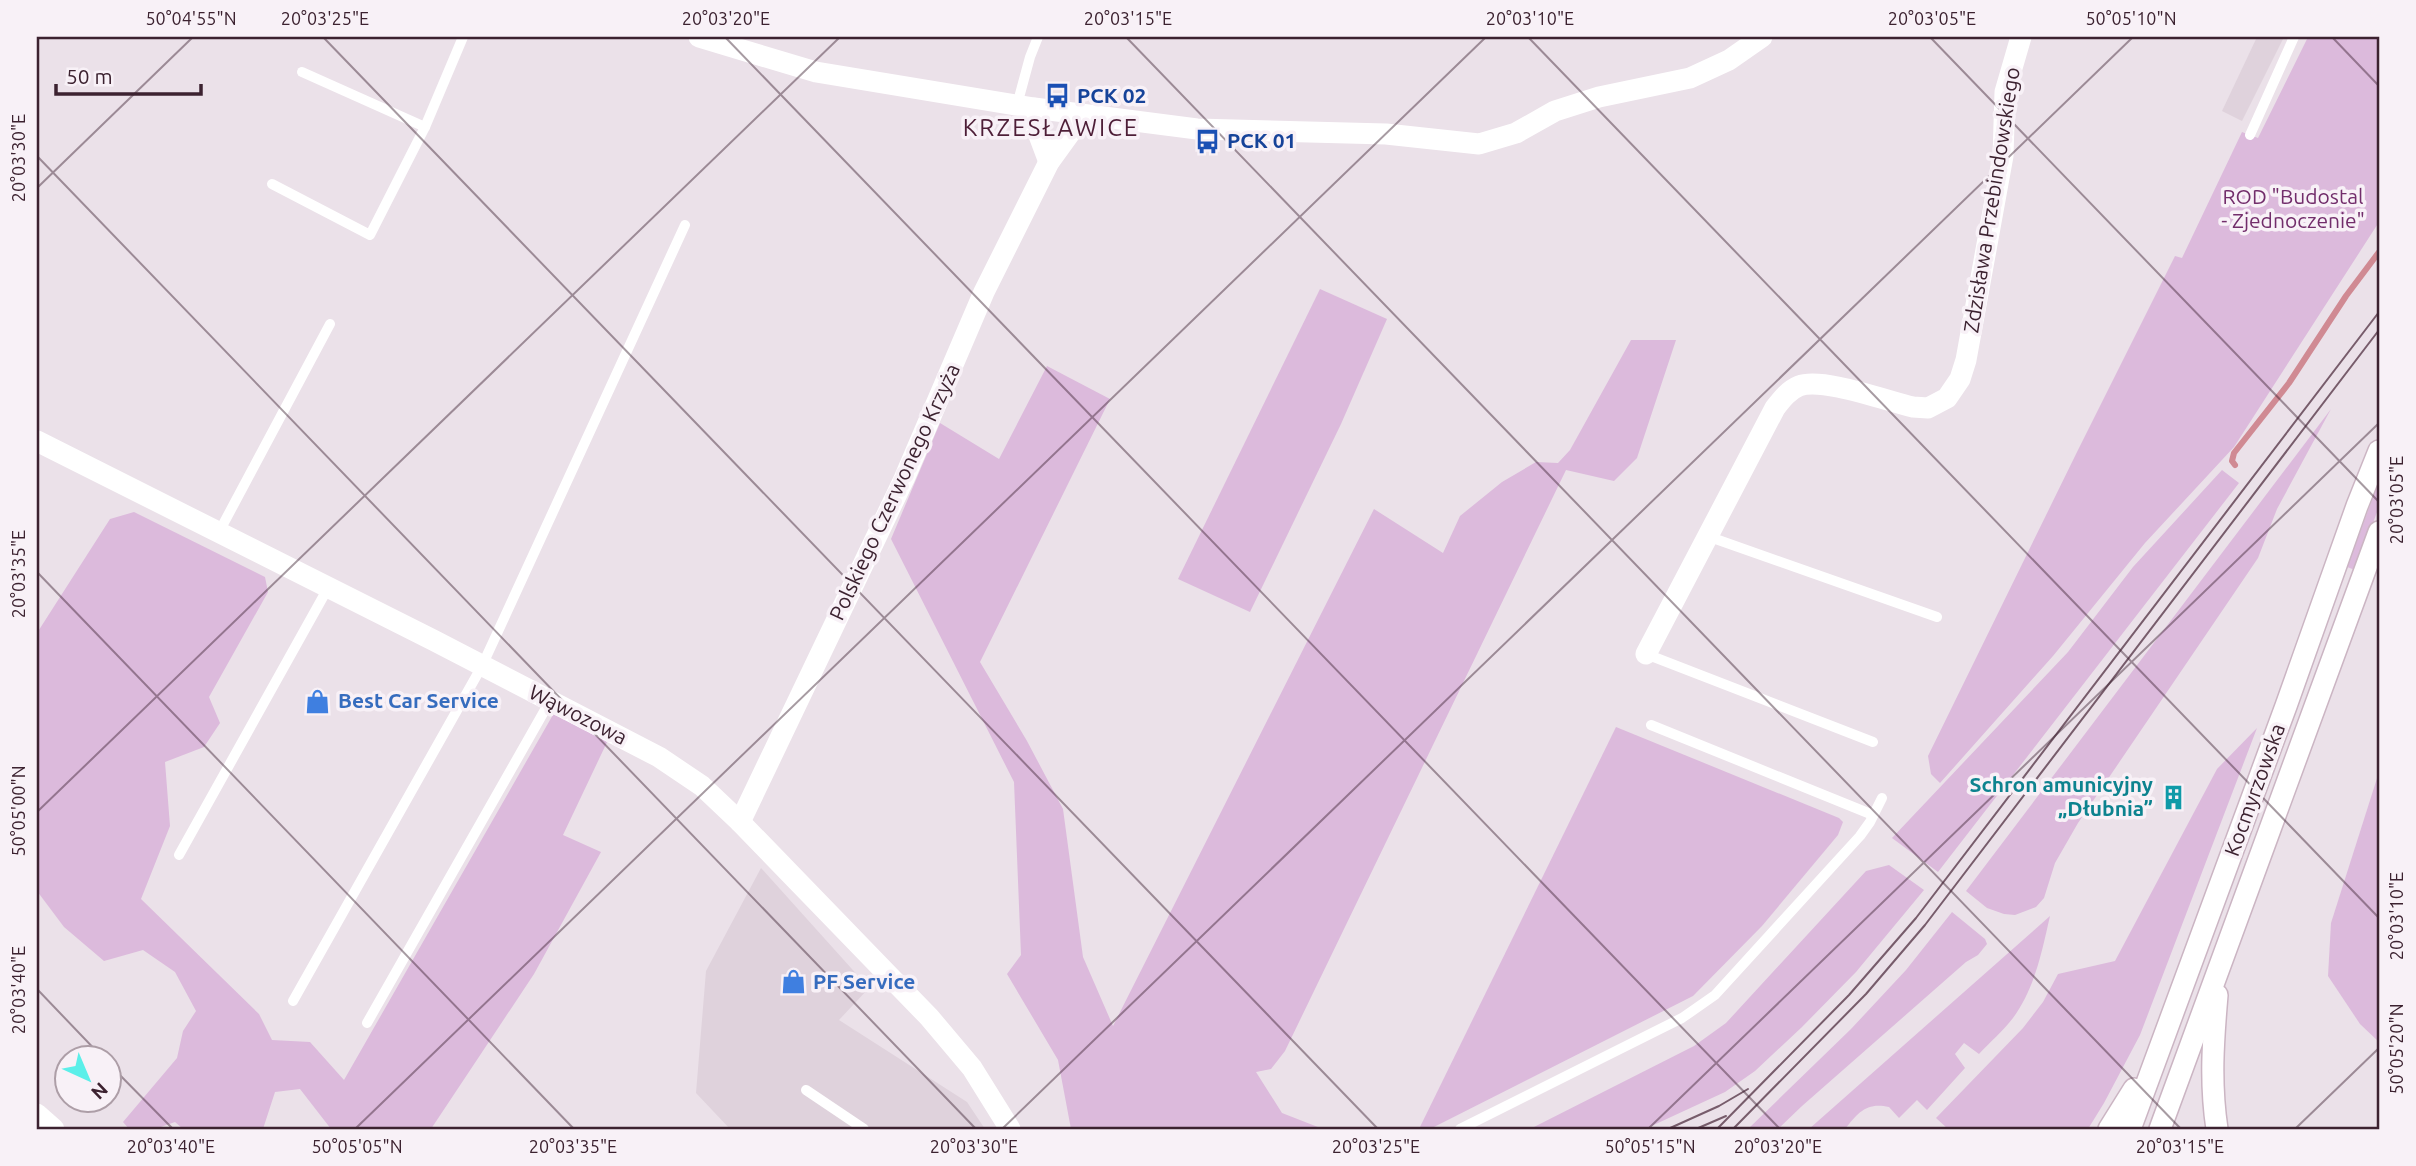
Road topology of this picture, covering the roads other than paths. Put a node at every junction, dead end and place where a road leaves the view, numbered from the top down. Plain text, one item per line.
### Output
1 (463, 37) edge
2 (699, 37) edge
3 (1038, 37) edge
4 (1762, 37) edge
5 (2021, 37) edge
6 (2294, 37) edge
7 (302, 72) dead end
8 (1026, 106) junction
9 (1079, 114) junction
10 (425, 127) junction
11 (2250, 135) dead end
12 (1049, 162) junction
13 (272, 184) dead end
14 (685, 225) dead end
15 (330, 324) dead end
16 (37, 441) edge
17 (2379, 451) edge
18 (219, 532) junction
19 (2379, 532) edge
20 (1707, 536) junction
21 (328, 588) junction
22 (1937, 617) dead end
23 (1646, 654) joint
24 (482, 666) junction
25 (550, 701) junction
26 (1651, 725) dead end
27 (1873, 742) dead end
28 (1882, 798) dead end
29 (1873, 815) junction
30 (740, 822) junction
31 (179, 855) dead end
32 (2221, 962) junction
33 (293, 1001) dead end
34 (367, 1023) dead end
35 (2161, 1042) junction
36 (806, 1090) dead end
37 (37, 1114) edge
38 (858, 1128) edge
39 (54, 1129) edge
40 (1010, 1129) edge
41 (1460, 1129) edge
42 (2109, 1129) edge
43 (2130, 1129) edge
44 (2160, 1129) edge
45 (2217, 1129) edge

1 - 10 lane
2 - 8 street
3 - 8 lane
4 - 9 street
5 - 20 street, Zdzisława Przebindowskiego
6 - 11 lane
7 - 10 lane
8 - 9 street
8 - 12 street
9 - 12 street, Polskiego Czerwonego Krzyża
10 - 13 lane
12 - 30 street, Polskiego Czerwonego Krzyża
14 - 24 lane
15 - 18 lane
16 - 18 street, Wąwozowa
17 - 35 street, Kocmyrzowska
18 - 21 street, Wąwozowa
19 - 32 street, Kocmyrzowska
20 - 22 lane
20 - 23 street, Zdzisława Przebindowskiego
21 - 24 street, Wąwozowa
21 - 31 lane
23 - 27 lane
24 - 25 street, Wąwozowa
24 - 33 lane
25 - 30 street, Wąwozowa
25 - 34 lane
26 - 29 lane
28 - 29 lane
29 - 41 lane
30 - 40 street, Wąwozowa
32 - 44 street, Kocmyrzowska
32 - 45 street
35 - 42 street
35 - 43 street, Kocmyrzowska
36 - 38 lane
37 - 39 street

